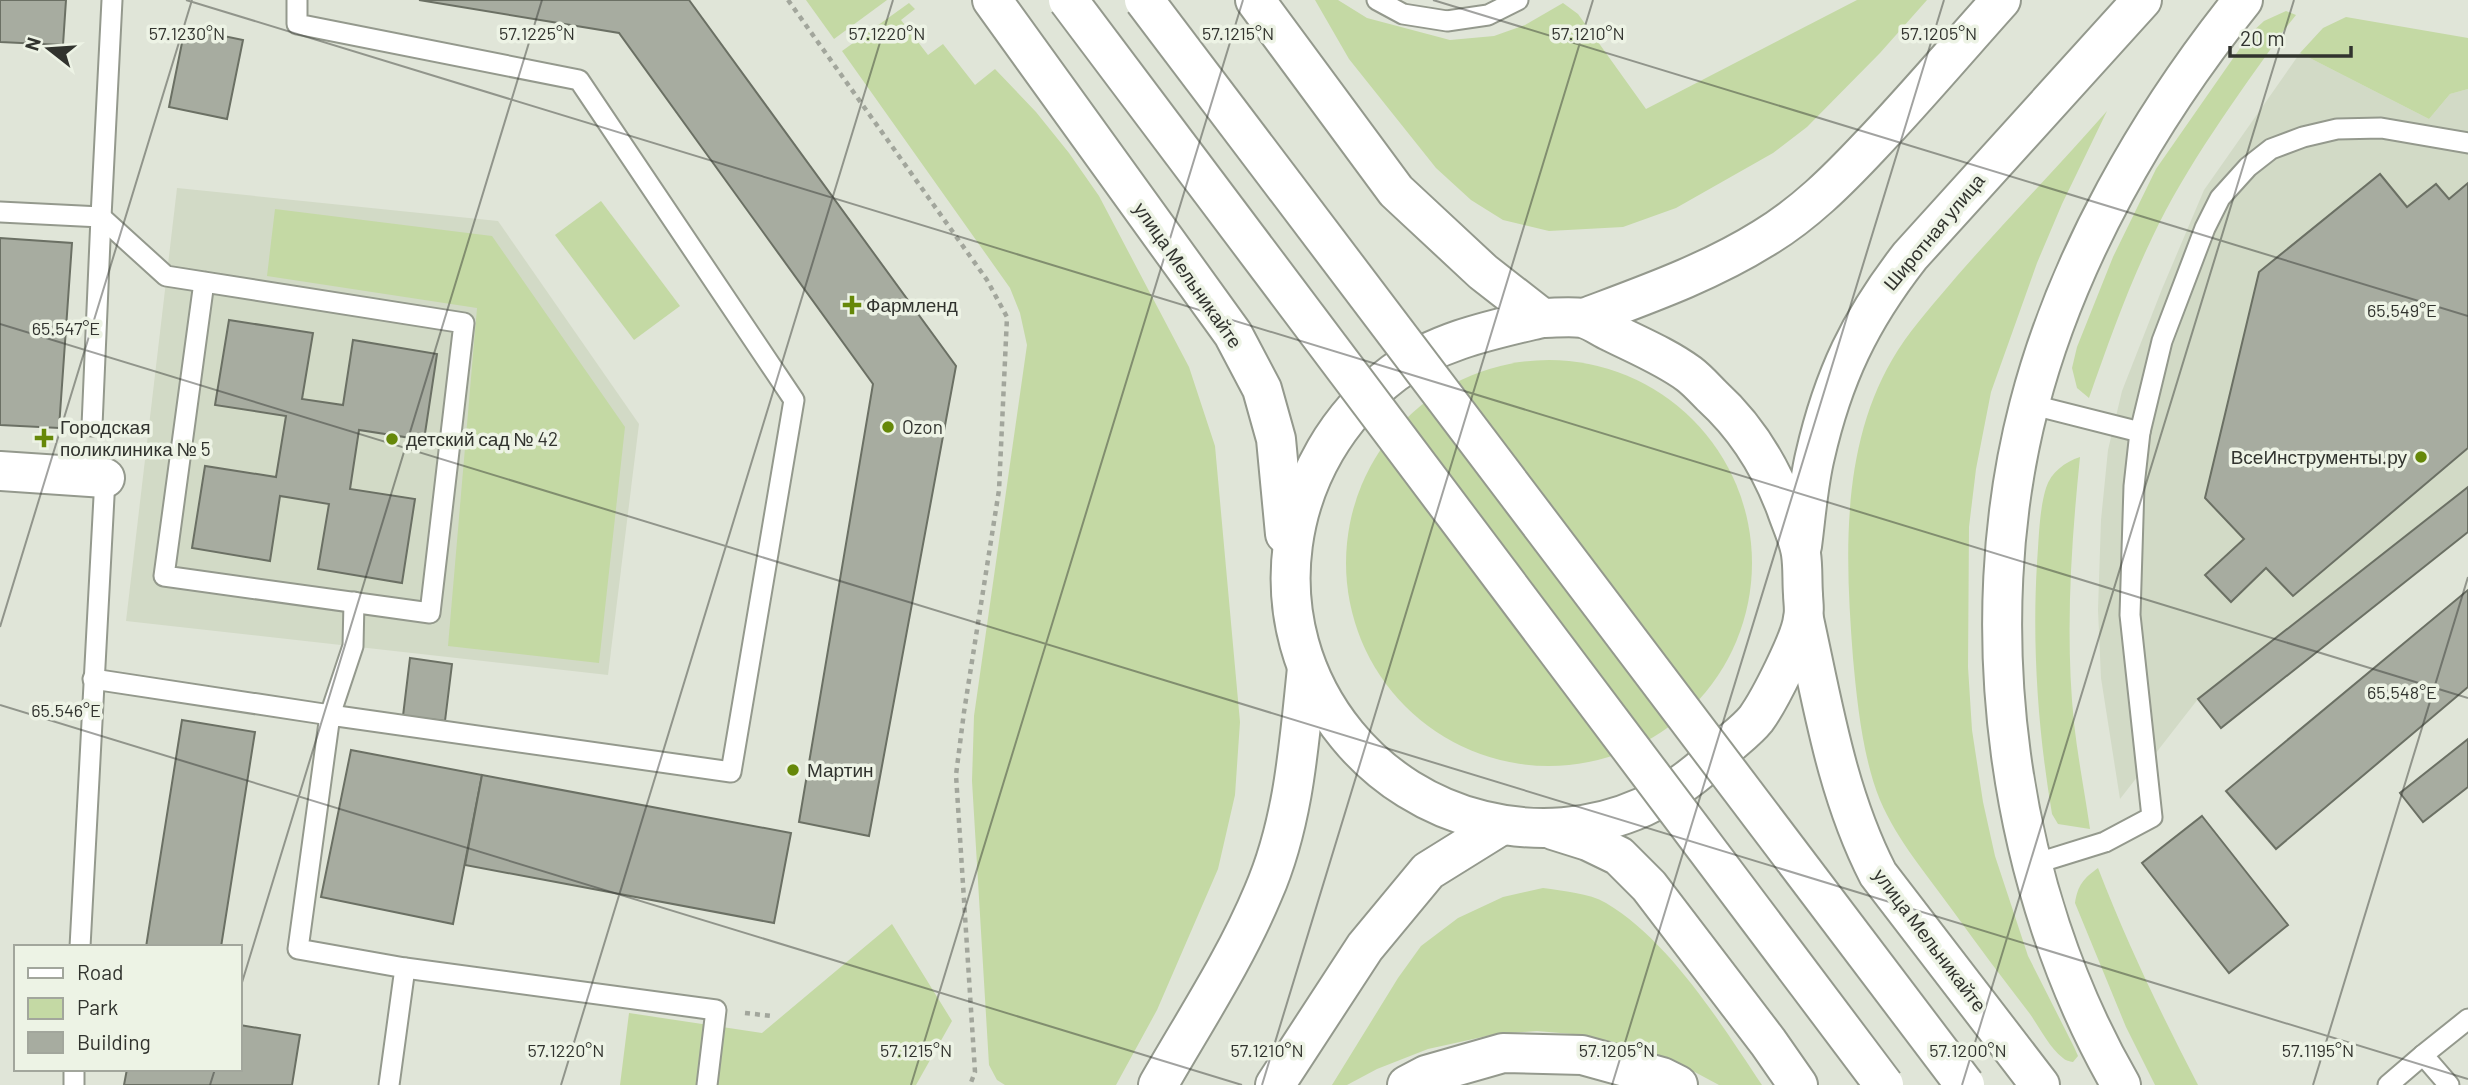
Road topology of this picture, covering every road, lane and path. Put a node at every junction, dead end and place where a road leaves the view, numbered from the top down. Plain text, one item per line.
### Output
1 (112, 0) edge
2 (297, 0) edge
3 (788, 0) edge
4 (992, 0) edge
5 (1068, 0) edge
6 (1144, 0) edge
7 (1255, 0) edge
8 (1377, 0) edge
9 (1517, 0) edge
10 (2001, 0) edge
11 (2142, 0) edge
12 (2244, 0) edge
13 (2468, 143) edge
14 (0, 212) edge
15 (101, 217) junction
16 (204, 282) junction
17 (1542, 318) junction
18 (1584, 318) junction
19 (2029, 404) junction
20 (92, 426) dead end
21 (2140, 432) junction
22 (0, 471) edge
23 (105, 478) joint
24 (1801, 552) junction
25 (1290, 589) junction
26 (355, 602) junction
27 (1804, 619) junction
28 (1307, 668) junction
29 (93, 679) junction
30 (330, 715) junction
31 (1502, 825) junction
32 (1548, 828) junction
33 (2031, 864) junction
34 (80, 945) edge
35 (405, 968) junction
36 (2468, 1018) edge
37 (2423, 1055) junction
38 (389, 1085) edge
39 (707, 1085) edge
40 (970, 1085) edge
41 (1158, 1085) edge
42 (1275, 1085) edge
43 (1407, 1085) edge
44 (1678, 1085) edge
45 (1798, 1085) edge
46 (1884, 1085) edge
47 (1965, 1085) edge
48 (2040, 1085) edge
49 (2121, 1085) edge
50 (2388, 1085) edge
51 (2449, 1085) edge

1 - 15 lane
2 - 30 lane
3 - 40 path
4 - 25 main road, улица Мельникайте
5 - 46 main road, bridge
6 - 47 main road, bridge
7 - 17 main road
8 - 9 lane
10 - 18 main road
11 - 24 main road, Широтная улица
12 - 19 main road
13 - 21 lane
14 - 15 lane
15 - 16 lane
15 - 20 lane
16 - 26 lane
16 - 26 lane
17 - 18 main road
17 - 25 main road
18 - 24 main road
19 - 21 lane
19 - 33 main road
21 - 33 lane
22 - 23 main road
23 - 29 lane
24 - 27 main road, улица Мельникайте
25 - 28 main road
26 - 30 lane
27 - 32 main road
27 - 48 main road, улица Мельникайте
28 - 31 main road
28 - 41 main road
29 - 30 lane
29 - 34 lane
30 - 35 lane
31 - 32 main road
31 - 42 main road
32 - 45 main road
33 - 49 main road
35 - 38 lane
35 - 39 lane
36 - 37 lane
37 - 50 lane
37 - 51 lane
43 - 44 main road

